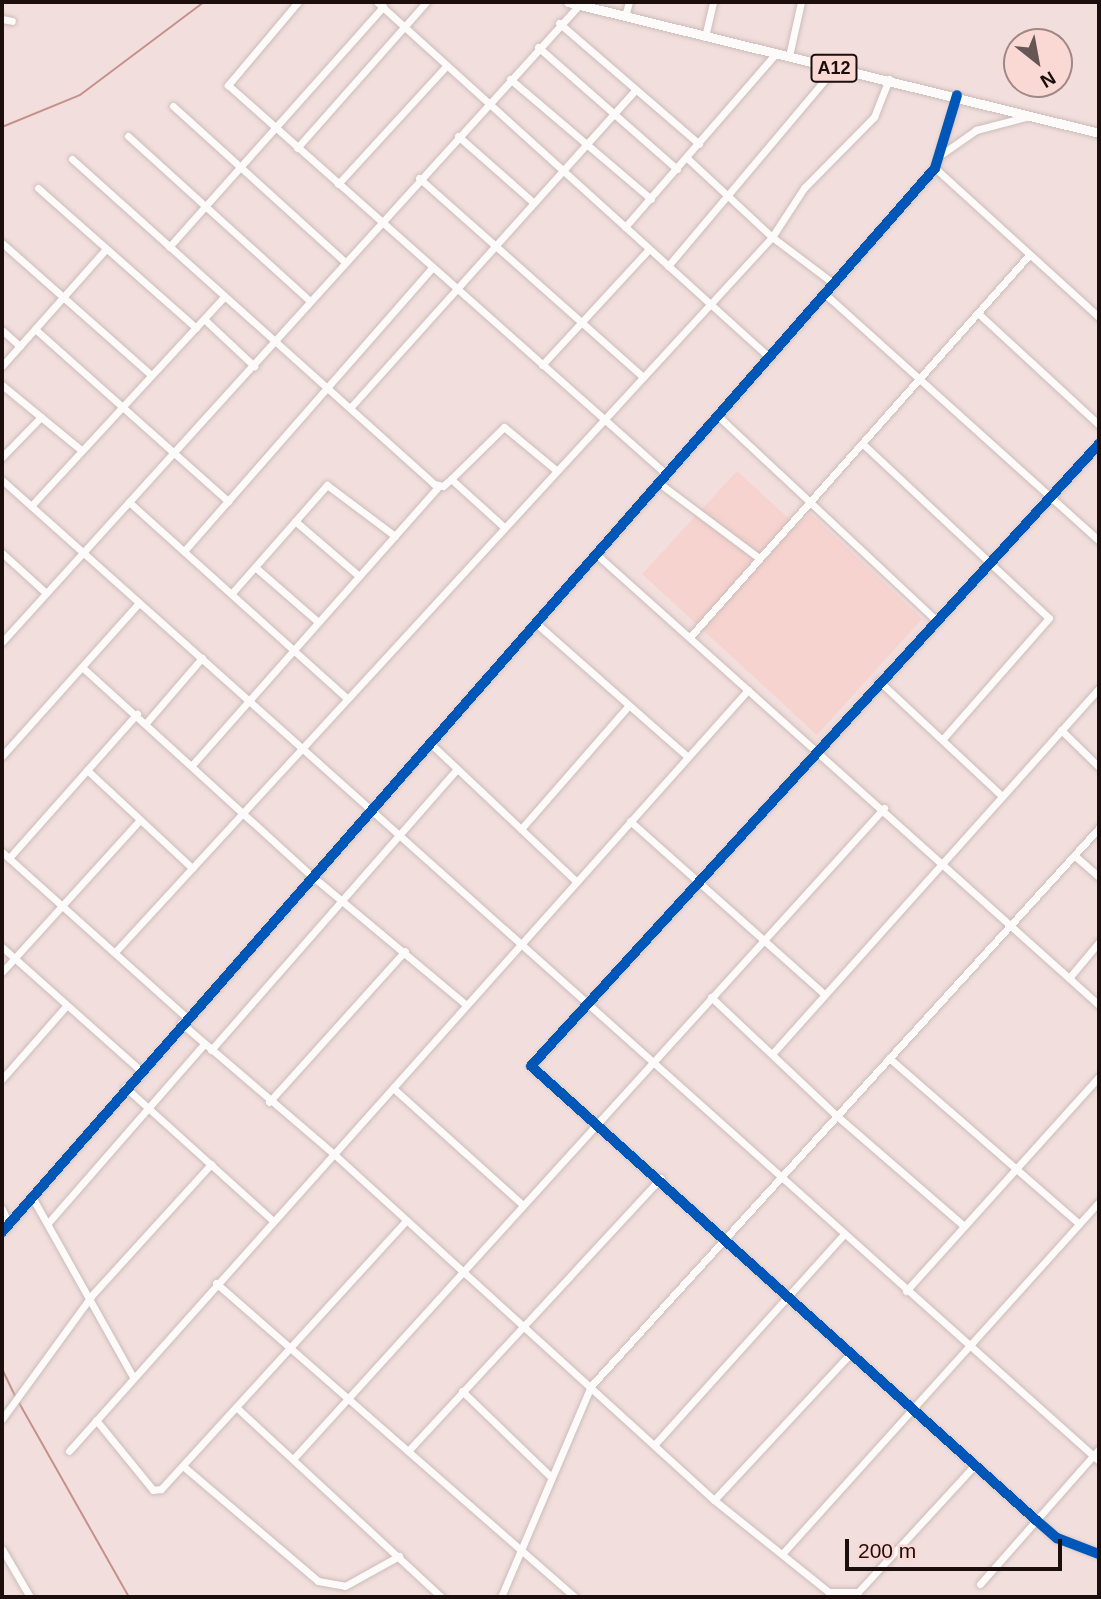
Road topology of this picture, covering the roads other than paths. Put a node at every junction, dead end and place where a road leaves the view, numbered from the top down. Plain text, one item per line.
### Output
1 (298, 2) edge
2 (426, 2) edge
3 (568, 2) edge
4 (629, 2) edge
5 (713, 2) edge
6 (801, 2) edge
7 (380, 4) edge
8 (580, 4) junction
9 (625, 16) junction
10 (2, 19) edge
11 (12, 21) dead end
12 (559, 23) junction
13 (404, 27) junction
14 (705, 37) junction
15 (538, 47) junction
16 (776, 53) junction
17 (789, 56) junction
18 (447, 65) junction
19 (835, 68) junction
20 (510, 79) junction
21 (889, 79) junction
22 (635, 90) junction
23 (957, 95) junction
24 (488, 103) junction
25 (173, 106) dead end
26 (613, 115) junction
27 (1033, 116) junction
28 (275, 128) junction
29 (1099, 133) edge
30 (128, 136) dead end
31 (458, 136) junction
32 (699, 144) junction
33 (585, 146) junction
34 (297, 148) junction
35 (940, 156) junction
36 (688, 158) junction
37 (72, 159) dead end
38 (240, 167) junction
39 (935, 168) junction
40 (677, 170) junction
41 (563, 171) junction
42 (419, 177) junction
43 (338, 184) junction
44 (38, 188) dead end
45 (729, 196) junction
46 (651, 199) junction
47 (534, 204) junction
48 (205, 207) junction
49 (380, 221) junction
50 (625, 227) junction
51 (772, 237) junction
52 (2, 243) edge
53 (496, 246) junction
54 (169, 247) junction
55 (649, 249) junction
56 (105, 250) junction
57 (1029, 255) junction
58 (345, 262) junction
59 (667, 266) junction
60 (432, 268) junction
61 (833, 283) junction
62 (456, 289) junction
63 (824, 293) junction
64 (224, 296) junction
65 (63, 297) junction
66 (310, 301) junction
67 (709, 303) junction
68 (980, 315) junction
69 (1099, 317) edge
70 (204, 319) junction
71 (582, 322) junction
72 (196, 328) junction
73 (35, 329) junction
74 (2, 330) edge
75 (275, 341) junction
76 (20, 346) junction
77 (770, 358) junction
78 (542, 365) junction
79 (2, 366) edge
80 (254, 366) junction
81 (151, 374) junction
82 (642, 376) junction
83 (920, 381) junction
84 (2, 385) edge
85 (328, 387) junction
86 (121, 407) junction
87 (350, 408) junction
88 (718, 416) junction
89 (41, 417) junction
90 (603, 419) junction
91 (1099, 425) edge
92 (1099, 444) edge
93 (864, 445) junction
94 (81, 450) junction
95 (174, 453) junction
96 (2, 457) edge
97 (556, 470) junction
98 (666, 474) junction
99 (451, 479) junction
100 (2, 480) edge
101 (659, 483) junction
102 (439, 486) junction
103 (1049, 496) junction
104 (228, 501) junction
105 (129, 502) junction
106 (811, 503) junction
107 (31, 506) junction
108 (295, 521) junction
109 (504, 527) junction
110 (395, 536) junction
111 (1099, 541) edge
112 (185, 550) junction
113 (82, 552) junction
114 (2, 554) edge
115 (596, 554) junction
116 (759, 558) junction
117 (987, 563) junction
118 (255, 566) junction
119 (359, 576) junction
120 (46, 593) junction
121 (232, 593) junction
122 (139, 603) junction
123 (935, 619) junction
124 (318, 622) junction
125 (537, 624) junction
126 (2, 627) edge
127 (9, 634) junction
128 (690, 637) junction
129 (2, 642) edge
130 (294, 649) junction
131 (202, 658) junction
132 (82, 667) junction
133 (879, 681) junction
134 (1099, 688) edge
135 (748, 690) junction
136 (347, 698) junction
137 (250, 701) junction
138 (629, 705) junction
139 (137, 714) junction
140 (146, 723) junction
141 (1061, 730) junction
142 (942, 740) junction
143 (430, 744) junction
144 (302, 747) junction
145 (816, 751) junction
146 (2, 756) edge
147 (688, 757) junction
148 (193, 764) junction
149 (1099, 767) edge
150 (457, 769) junction
151 (87, 770) junction
152 (1002, 796) junction
153 (884, 808) junction
154 (373, 809) junction
155 (245, 810) junction
156 (140, 820) junction
157 (630, 821) junction
158 (1099, 828) edge
159 (521, 829) junction
160 (399, 833) junction
161 (2, 852) edge
162 (1075, 856) junction
163 (9, 858) junction
164 (943, 861) junction
165 (192, 867) junction
166 (312, 876) junction
167 (1099, 877) edge
168 (576, 881) junction
169 (698, 881) junction
170 (340, 899) junction
171 (63, 905) junction
172 (1013, 924) junction
173 (763, 941) junction
174 (1099, 942) edge
175 (520, 943) junction
176 (2, 947) edge
177 (116, 951) junction
178 (405, 951) junction
179 (14, 958) junction
180 (2, 972) edge
181 (1069, 978) junction
182 (823, 993) junction
183 (711, 998) junction
184 (67, 1004) junction
185 (465, 1004) junction
186 (587, 1005) junction
187 (1099, 1005) edge
188 (184, 1020) junction
189 (204, 1044) junction
190 (211, 1050) junction
191 (772, 1054) junction
192 (889, 1058) junction
193 (654, 1060) junction
194 (140, 1070) junction
195 (1099, 1077) edge
196 (2, 1079) edge
197 (125, 1087) junction
198 (393, 1088) junction
199 (270, 1102) junction
200 (148, 1108) junction
201 (837, 1116) junction
202 (595, 1124) junction
203 (335, 1155) junction
204 (211, 1164) junction
205 (1018, 1169) junction
206 (780, 1175) junction
207 (661, 1178) junction
208 (32, 1197) junction
209 (1099, 1202) edge
210 (522, 1205) junction
211 (2, 1209) edge
212 (272, 1220) junction
213 (406, 1221) junction
214 (48, 1223) junction
215 (9, 1224) junction
216 (1079, 1224) junction
217 (964, 1226) junction
218 (2, 1233) edge
219 (844, 1234) junction
220 (724, 1238) junction
221 (461, 1271) junction
222 (216, 1283) junction
223 (906, 1291) junction
224 (92, 1295) junction
225 (790, 1298) junction
226 (521, 1327) junction
227 (969, 1347) junction
228 (290, 1349) junction
229 (850, 1354) junction
230 (133, 1377) junction
231 (591, 1386) junction
232 (463, 1391) junction
233 (346, 1398) junction
234 (236, 1407) junction
235 (910, 1410) junction
236 (2, 1419) edge
237 (96, 1420) junction
238 (655, 1444) junction
239 (1099, 1448) edge
240 (69, 1451) dead end
241 (408, 1451) junction
242 (294, 1458) junction
243 (1096, 1459) edge
244 (183, 1466) junction
245 (974, 1466) junction
246 (551, 1477) junction
247 (714, 1500) junction
248 (1036, 1520) junction
249 (2, 1549) edge
250 (519, 1551) junction
251 (782, 1554) junction
252 (1099, 1555) edge
253 (399, 1556) junction
254 (980, 1584) dead end
255 (30, 1597) edge
256 (440, 1597) edge
257 (500, 1597) edge
258 (575, 1597) edge

1 - 28 street
2 - 13 street
3 - 8 main road, A12
4 - 9 street
5 - 14 street
6 - 17 street
7 - 13 street
7 - 28 street
8 - 9 main road, A12
8 - 12 street
9 - 14 main road, A12
10 - 11 street
12 - 15 street
12 - 22 street
13 - 18 street
13 - 34 street
14 - 16 main road, A12
15 - 20 street
15 - 26 street
16 - 17 main road, A12
16 - 32 street
17 - 19 main road, A12
18 - 24 street
18 - 43 street
19 - 21 main road, A12
19 - 45 street
20 - 24 street
20 - 33 street
21 - 23 main road, A12
21 - 51 street
22 - 26 street
22 - 32 street
23 - 27 main road, A12
23 - 35 street
24 - 31 street
24 - 41 street
25 - 38 street
26 - 33 street
26 - 40 street
27 - 29 main road, A12
27 - 35 street
28 - 34 street
28 - 38 street
30 - 48 street
31 - 42 street
31 - 47 street
32 - 36 street
33 - 41 street
33 - 46 street
34 - 43 street
35 - 39 street
36 - 40 street
36 - 45 street
37 - 54 street
38 - 48 street
38 - 58 street
39 - 57 street
39 - 61 street
40 - 46 street
41 - 47 street
41 - 50 street
42 - 49 street
42 - 53 street
43 - 49 street
44 - 56 street
45 - 51 street
45 - 59 street
46 - 50 street
47 - 53 street
48 - 54 street
48 - 66 street
49 - 58 street
49 - 60 street
50 - 55 street
51 - 61 street
51 - 67 street
52 - 65 street
53 - 62 street
53 - 71 street
54 - 64 street
55 - 59 street
55 - 71 street
56 - 65 street
56 - 72 street
57 - 68 street
57 - 69 street
58 - 66 street
59 - 67 street
60 - 62 street
60 - 85 street
61 - 63 street
62 - 78 street
62 - 87 street
63 - 77 street
63 - 83 street
64 - 70 street
64 - 75 street
65 - 73 street
65 - 81 street
66 - 75 street
67 - 77 street
67 - 82 street
68 - 83 street
68 - 91 street
70 - 72 street
70 - 80 street
71 - 78 street
71 - 82 street
72 - 81 street
73 - 76 street
73 - 86 street
74 - 76 street
75 - 80 street
75 - 85 street
76 - 79 street
77 - 88 street
78 - 90 street
80 - 95 street
81 - 86 street
82 - 90 street
83 - 93 street
83 - 103 street
84 - 89 street
85 - 87 street
85 - 104 street
86 - 94 street
86 - 95 street
87 - 102 street
88 - 98 street
88 - 106 street
89 - 94 street
89 - 96 street
90 - 97 street
90 - 98 street
92 - 103 street
93 - 106 street
93 - 117 street
94 - 107 street
95 - 104 street
95 - 105 street
97 - 99 street
97 - 109 street
98 - 101 street
99 - 102 street
99 - 109 street
100 - 107 street
101 - 115 street
101 - 116 street
102 - 110 street
103 - 111 street
103 - 117 street
104 - 112 street
105 - 112 street
105 - 113 street
106 - 116 street
106 - 123 street
107 - 113 street
108 - 110 street
108 - 118 street
108 - 119 street
109 - 136 street
110 - 119 street
112 - 121 street
113 - 120 street
113 - 122 street
114 - 120 street
115 - 125 street
115 - 128 street
116 - 128 street
117 - 123 street
117 - 142 street
118 - 121 street
118 - 124 street
119 - 124 street
120 - 127 street
121 - 130 street
122 - 131 street
122 - 132 street
123 - 133 street
124 - 130 street
125 - 138 street
125 - 143 street
126 - 127 street
127 - 129 street
128 - 135 street
130 - 136 street
130 - 137 street
131 - 137 street
131 - 140 street
132 - 139 street
132 - 146 street
133 - 142 street
133 - 145 street
134 - 141 street
135 - 145 street
135 - 147 street
136 - 144 street
137 - 144 street
137 - 148 street
138 - 147 street
138 - 159 street
139 - 140 street
139 - 151 street
140 - 148 street
141 - 149 street
141 - 152 street
142 - 152 street
143 - 150 street
143 - 154 street
144 - 154 street
144 - 155 street
145 - 153 street
145 - 169 street
147 - 157 street
148 - 155 street
150 - 159 street
150 - 160 street
151 - 156 street
151 - 163 street
152 - 164 street
153 - 164 street
153 - 173 street
154 - 160 street
154 - 166 street
155 - 165 street
155 - 166 street
156 - 165 street
156 - 171 street
157 - 168 street
157 - 169 street
158 - 162 street
159 - 168 street
160 - 170 street
160 - 175 street
161 - 163 street
162 - 167 street
162 - 172 street
163 - 171 street
164 - 172 street
164 - 182 street
165 - 177 street
166 - 170 street
166 - 188 street
168 - 175 street
169 - 173 street
169 - 186 street
170 - 178 street
170 - 190 street
171 - 177 street
171 - 179 street
172 - 181 street
172 - 192 street
173 - 182 street
173 - 183 street
174 - 181 street
175 - 185 street
175 - 186 street
176 - 179 street
177 - 188 street
178 - 185 street
178 - 199 street
179 - 180 street
179 - 184 street
181 - 187 street
182 - 191 street
183 - 191 street
183 - 193 street
184 - 194 street
184 - 196 street
185 - 198 street
186 - 193 street
186 - 202 street
188 - 189 street
188 - 194 street
189 - 190 street
189 - 200 street
190 - 199 street
191 - 201 street
192 - 201 street
192 - 205 street
193 - 202 street
193 - 206 street
194 - 197 street
195 - 205 street
197 - 200 street
197 - 208 street
198 - 203 street
198 - 210 street
199 - 203 street
200 - 204 street
200 - 214 street
201 - 206 street
201 - 217 street
202 - 207 street
202 - 210 street
203 - 212 street
203 - 213 street
204 - 212 street
204 - 224 street
205 - 216 street
205 - 217 street
206 - 219 street
206 - 220 street
207 - 220 street
207 - 226 street
208 - 214 street
208 - 215 street
209 - 216 street
210 - 221 street
211 - 215 street
212 - 222 street
213 - 221 street
213 - 228 street
214 - 224 street
215 - 218 street
216 - 227 street
217 - 223 street
219 - 223 street
219 - 225 street
220 - 225 street
220 - 231 street
221 - 226 street
221 - 233 street
222 - 228 street
222 - 230 street
223 - 227 street
224 - 230 street
224 - 236 street
225 - 229 street
225 - 238 street
226 - 231 street
226 - 232 street
227 - 235 street
227 - 243 street
228 - 233 street
228 - 234 street
229 - 235 street
229 - 247 street
230 - 237 street
231 - 238 street
231 - 246 street
232 - 241 street
232 - 246 street
233 - 241 street
233 - 242 street
234 - 242 street
234 - 244 street
235 - 245 street
235 - 251 street
237 - 240 street
237 - 244 street
238 - 247 street
239 - 243 street
241 - 250 street
242 - 253 street
243 - 248 street
244 - 253 street
245 - 248 street
245 - 251 street
246 - 250 street
247 - 251 street
248 - 252 street
248 - 254 street
249 - 255 street
250 - 257 street
250 - 258 street
253 - 256 street

